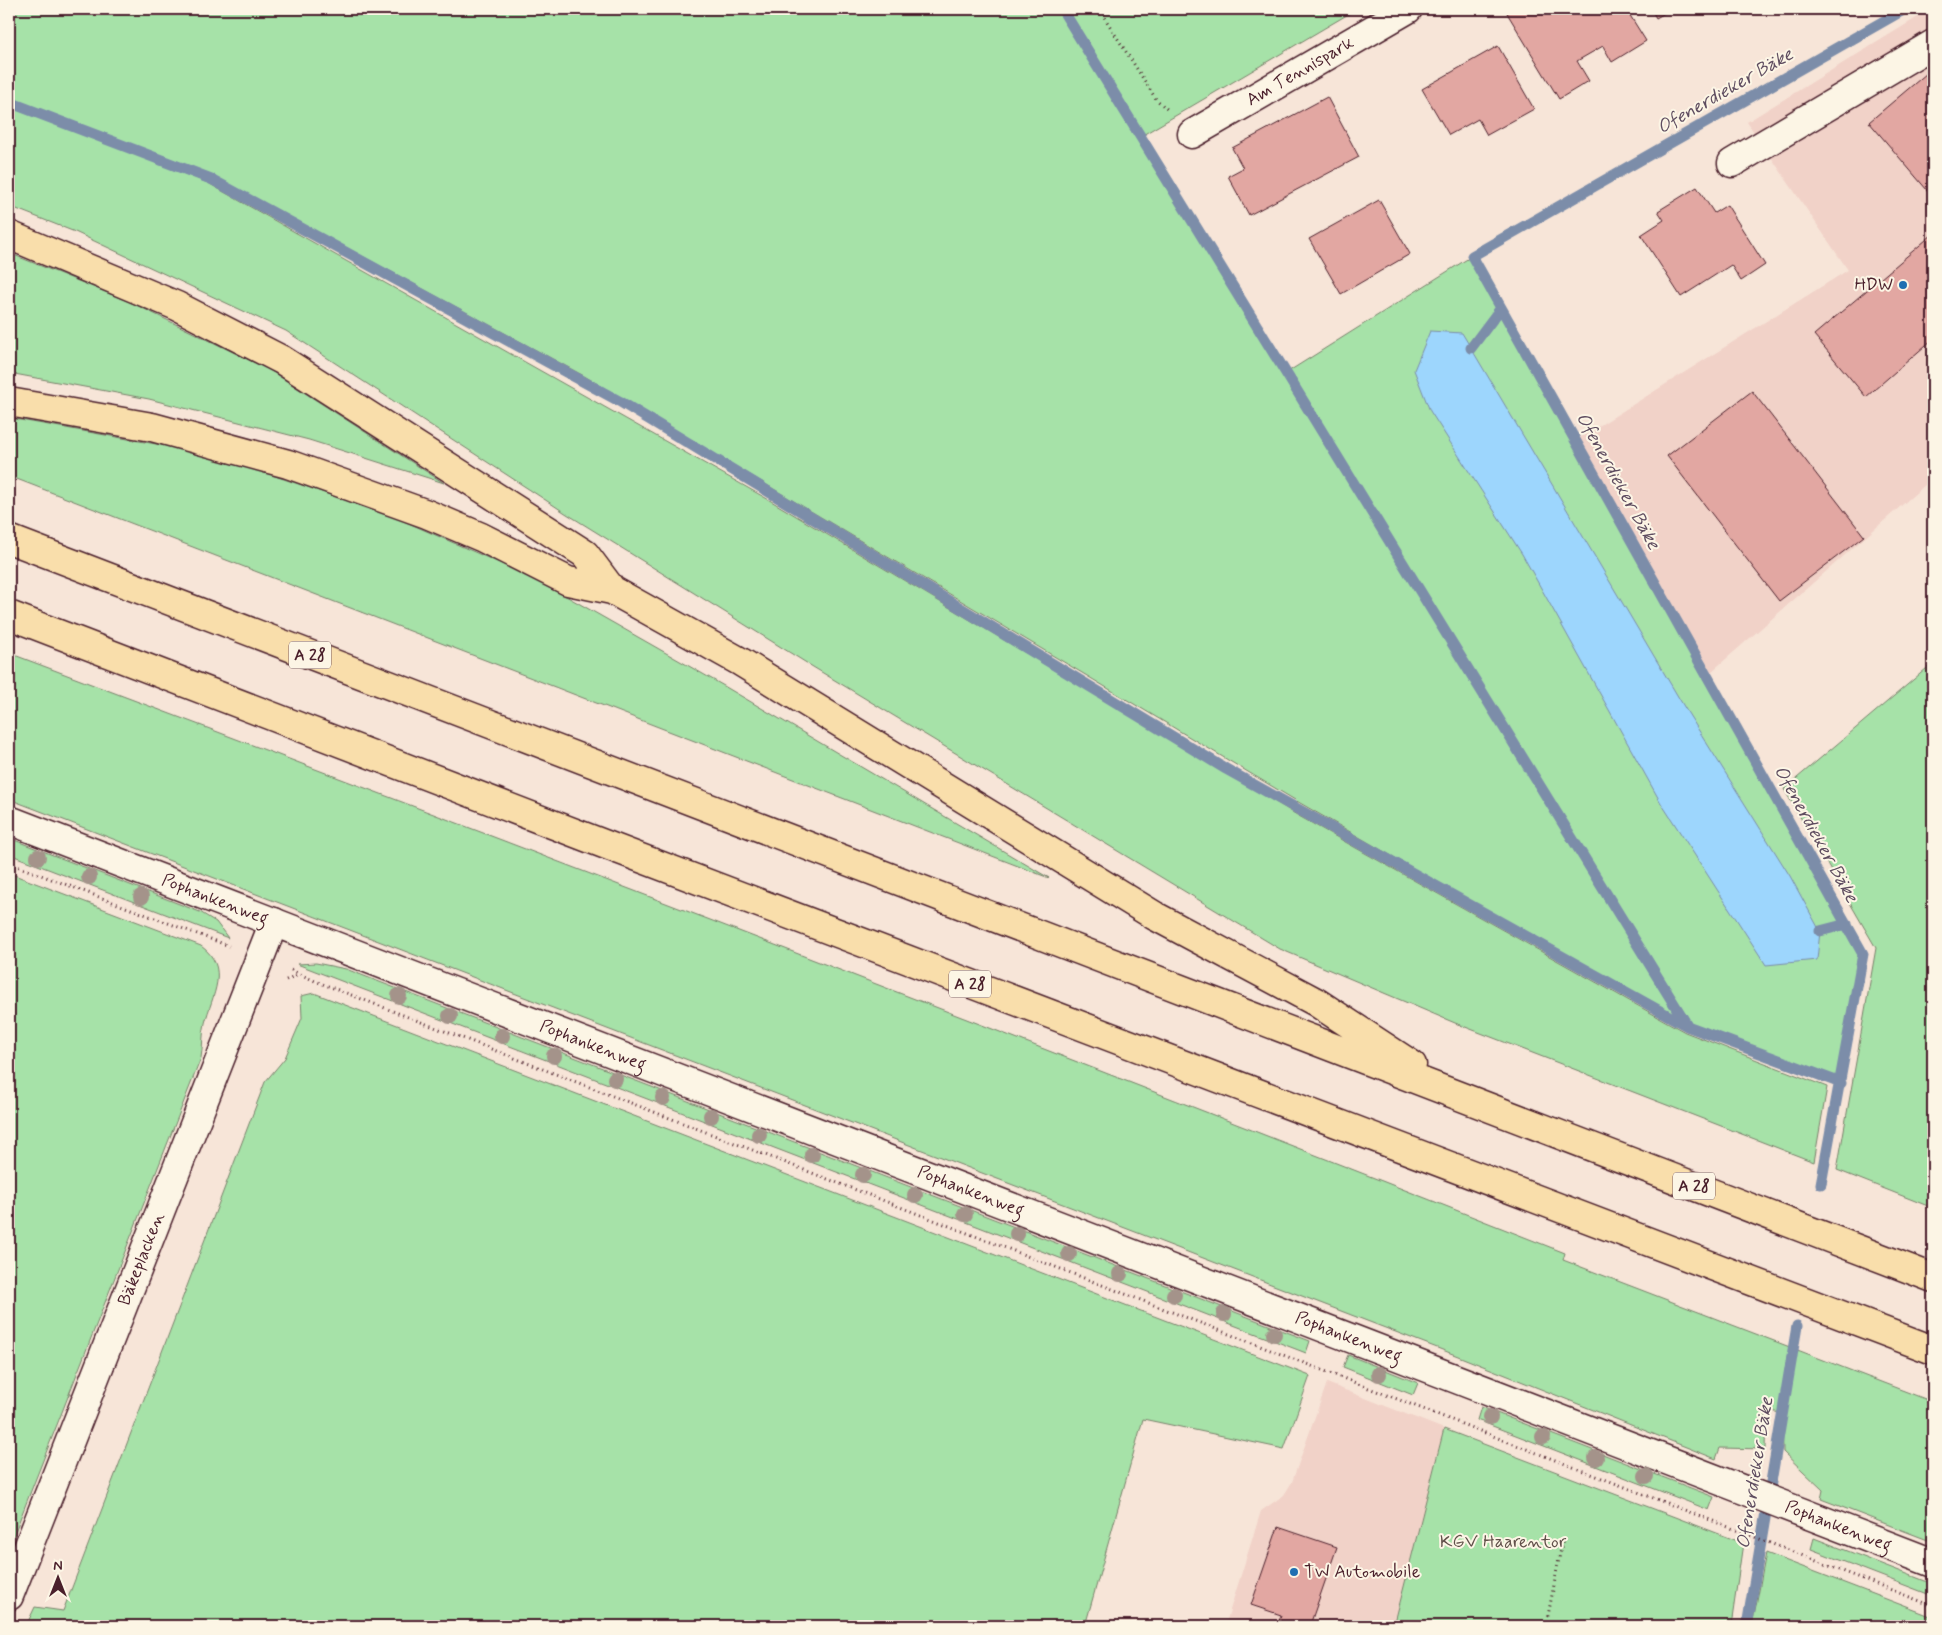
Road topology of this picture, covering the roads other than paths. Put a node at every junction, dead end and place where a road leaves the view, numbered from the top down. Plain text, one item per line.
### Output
1 (1408, 9) edge
2 (1933, 44) edge
3 (1192, 134) road end
4 (1732, 163) dead end
5 (9, 235) edge
6 (9, 402) edge
7 (9, 539) edge
8 (612, 590) junction
9 (9, 614) edge
10 (9, 820) edge
11 (274, 922) junction
12 (1455, 1093) junction
13 (1933, 1278) edge
14 (1933, 1350) edge
15 (1933, 1563) edge
16 (9, 1596) edge

1 - 3 street, Am Tennispark
2 - 4 street
5 - 8 highway
6 - 8 highway
7 - 12 highway, A 28
8 - 12 highway
9 - 14 highway, A 28
10 - 11 street, Pophankenweg
11 - 15 street, Pophankenweg
11 - 16 street, Bäkeplacken
12 - 13 highway, A 28

